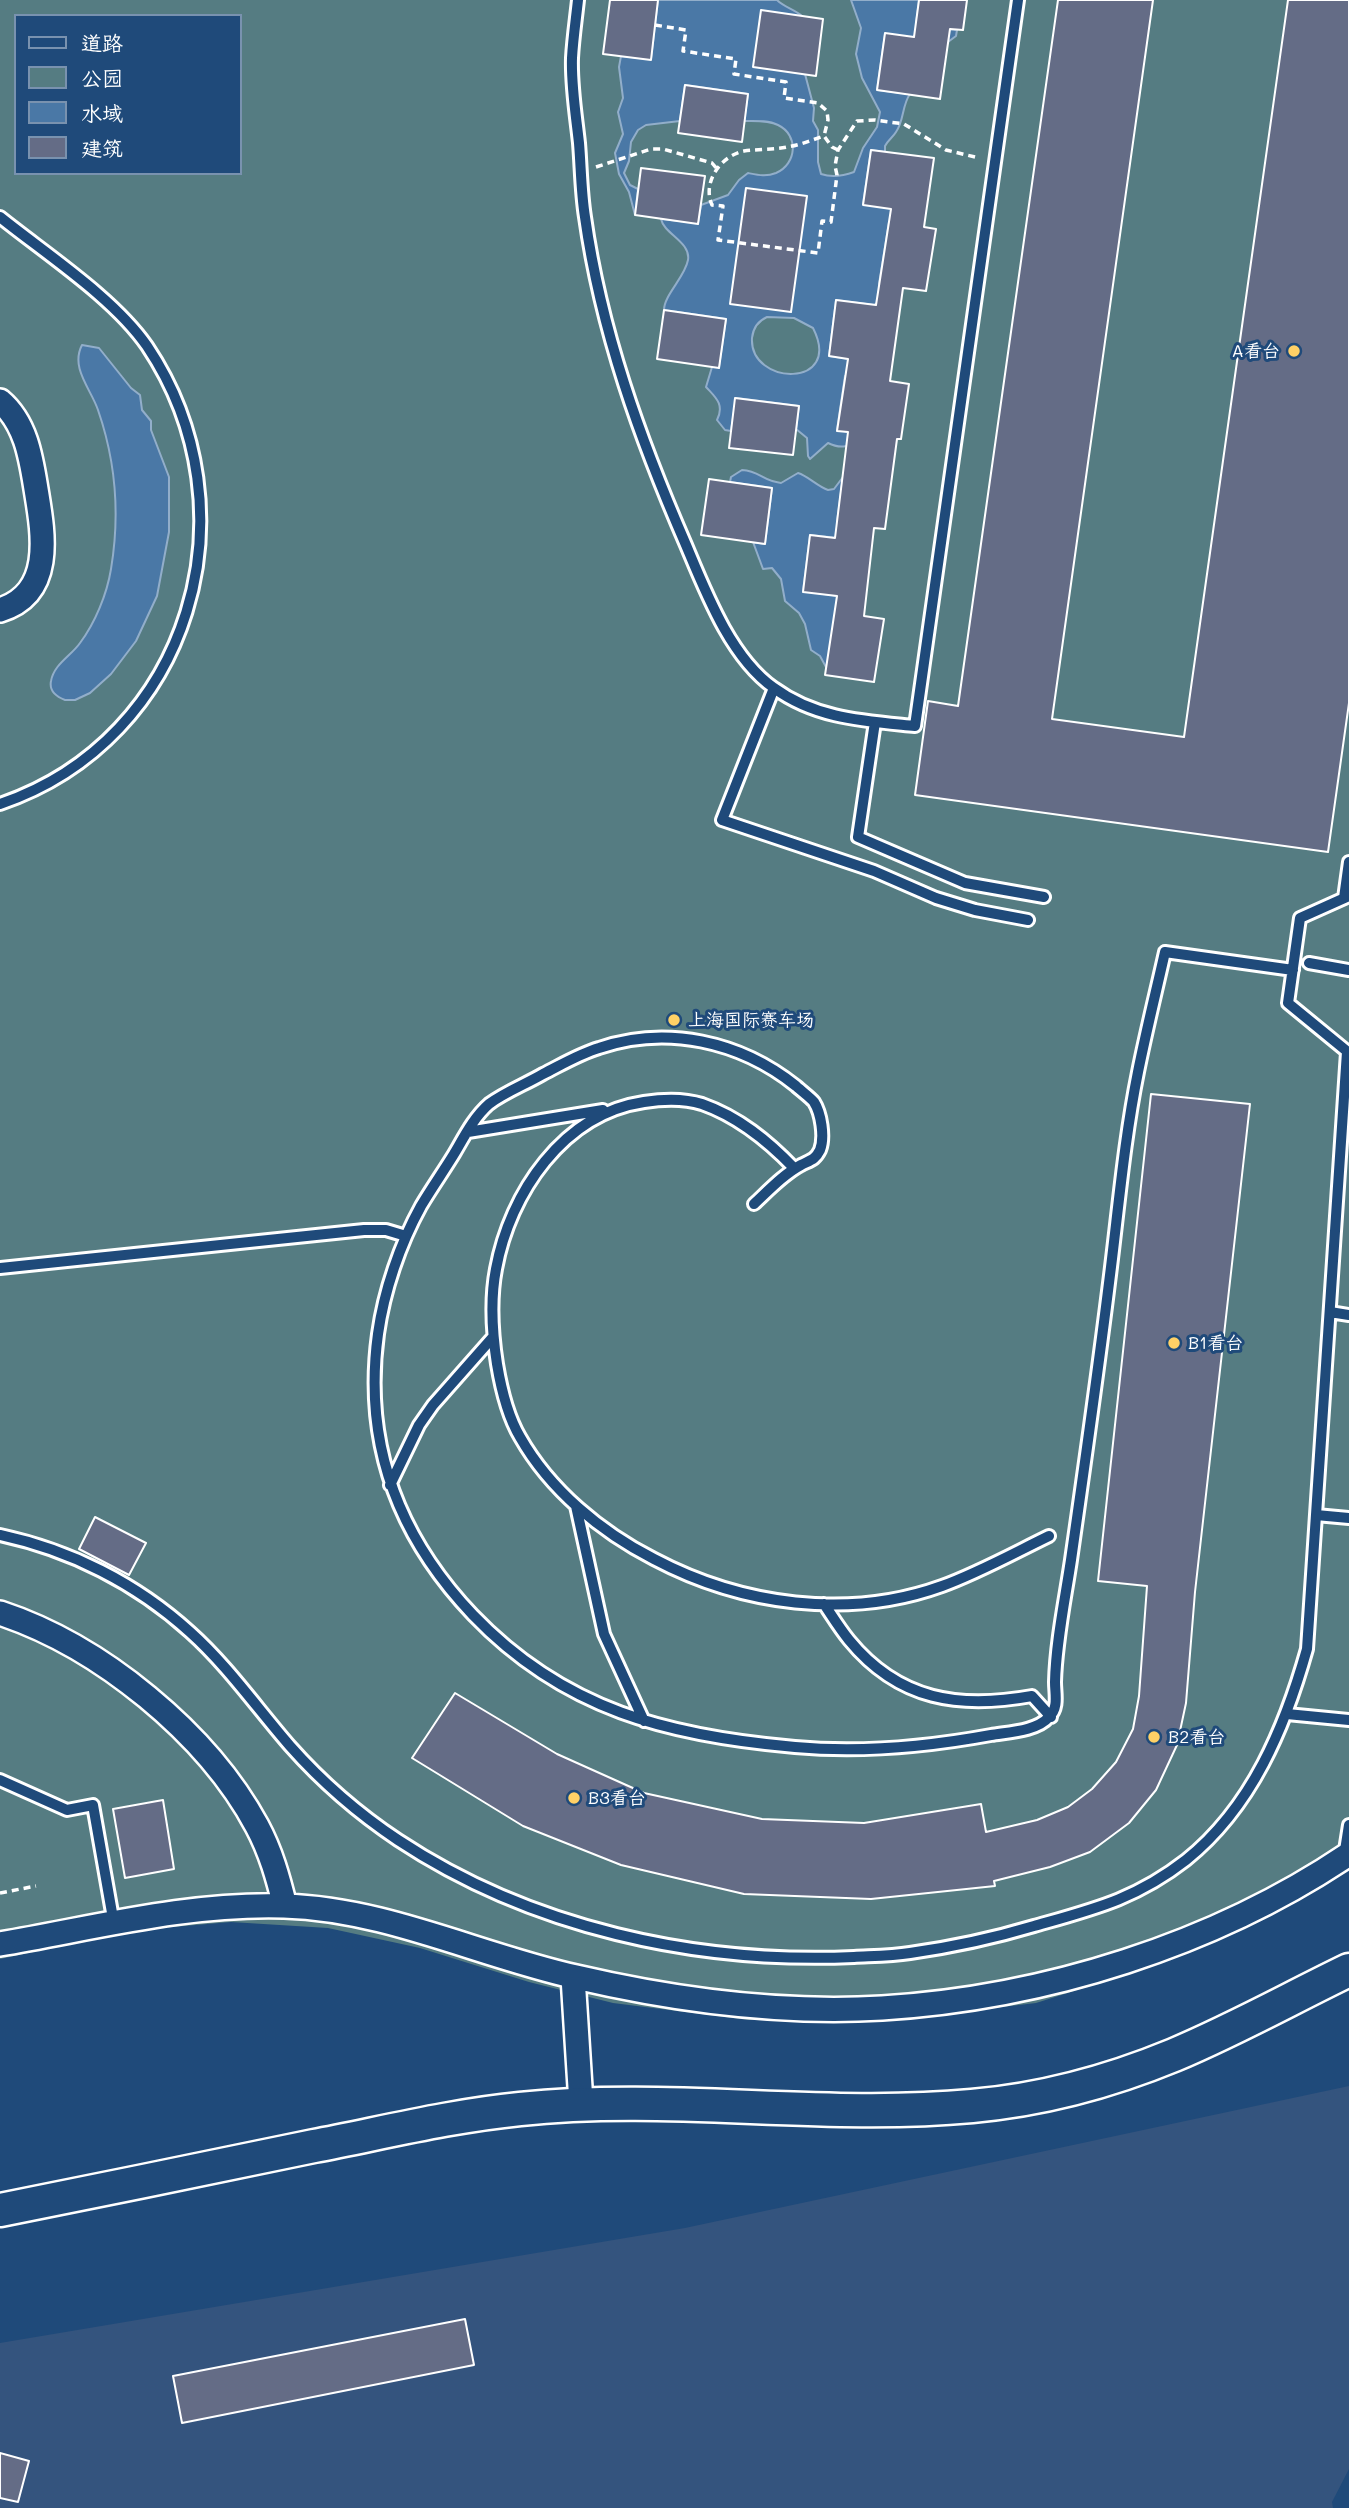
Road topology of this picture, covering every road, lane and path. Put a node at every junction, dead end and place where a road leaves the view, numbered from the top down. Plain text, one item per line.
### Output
1 (578, 0) edge
2 (1018, 0) edge
3 (655, 25) dead end
4 (822, 137) junction
5 (838, 150) junction
6 (609, 162) dead end
7 (995, 162) junction
8 (717, 169) junction
9 (0, 217) edge
10 (0, 401) edge
11 (0, 610) edge
12 (774, 688) junction
13 (875, 722) junction
14 (0, 804) edge
15 (1349, 862) edge
16 (1044, 897) dead end
17 (1347, 897) edge
18 (1028, 920) dead end
19 (1310, 963) dead end
20 (1293, 970) junction
21 (1349, 970) edge
22 (1348, 1052) edge
23 (612, 1109) junction
24 (468, 1132) junction
25 (794, 1168) junction
26 (754, 1204) dead end
27 (406, 1236) junction
28 (0, 1268) edge
29 (1330, 1312) junction
30 (1349, 1315) edge
31 (493, 1337) junction
32 (390, 1485) junction
33 (576, 1506) junction
34 (1316, 1516) junction
35 (1349, 1518) edge
36 (0, 1535) edge
37 (1049, 1536) dead end
38 (824, 1604) junction
39 (0, 1613) edge
40 (1287, 1714) junction
41 (1051, 1717) junction
42 (1349, 1720) edge
43 (644, 1721) junction
44 (0, 1780) edge
45 (1349, 1825) edge
46 (1347, 1855) edge
47 (36, 1886) dead end
48 (0, 1893) edge
49 (285, 1906) junction
50 (114, 1924) junction
51 (0, 1944) edge
52 (1349, 1970) edge
53 (573, 1977) junction
54 (580, 2103) junction
55 (0, 2210) edge

1 - 12 lane
2 - 7 lane
3 - 4 path
4 - 5 path
4 - 8 path
5 - 7 path
5 - 8 path
6 - 8 path
7 - 13 lane
9 - 14 lane
10 - 11 street
12 - 13 lane
12 - 18 lane
13 - 16 lane
15 - 17 lane
17 - 20 lane
19 - 21 lane
20 - 22 lane
20 - 41 lane
22 - 29 lane
23 - 24 lane
23 - 25 lane
23 - 31 lane
24 - 25 lane
24 - 27 lane
25 - 26 lane
27 - 28 lane
27 - 32 lane
29 - 30 lane
29 - 34 lane
31 - 32 lane
31 - 33 lane
32 - 43 lane
33 - 38 lane
33 - 43 lane
34 - 35 lane
34 - 40 lane
36 - 40 lane
37 - 38 lane
38 - 41 lane
39 - 49 street
40 - 42 lane
41 - 43 lane
44 - 50 lane
45 - 46 lane
46 - 53 street
47 - 48 path
49 - 50 street
49 - 53 street
50 - 51 street
52 - 54 street
53 - 54 street
54 - 55 street

